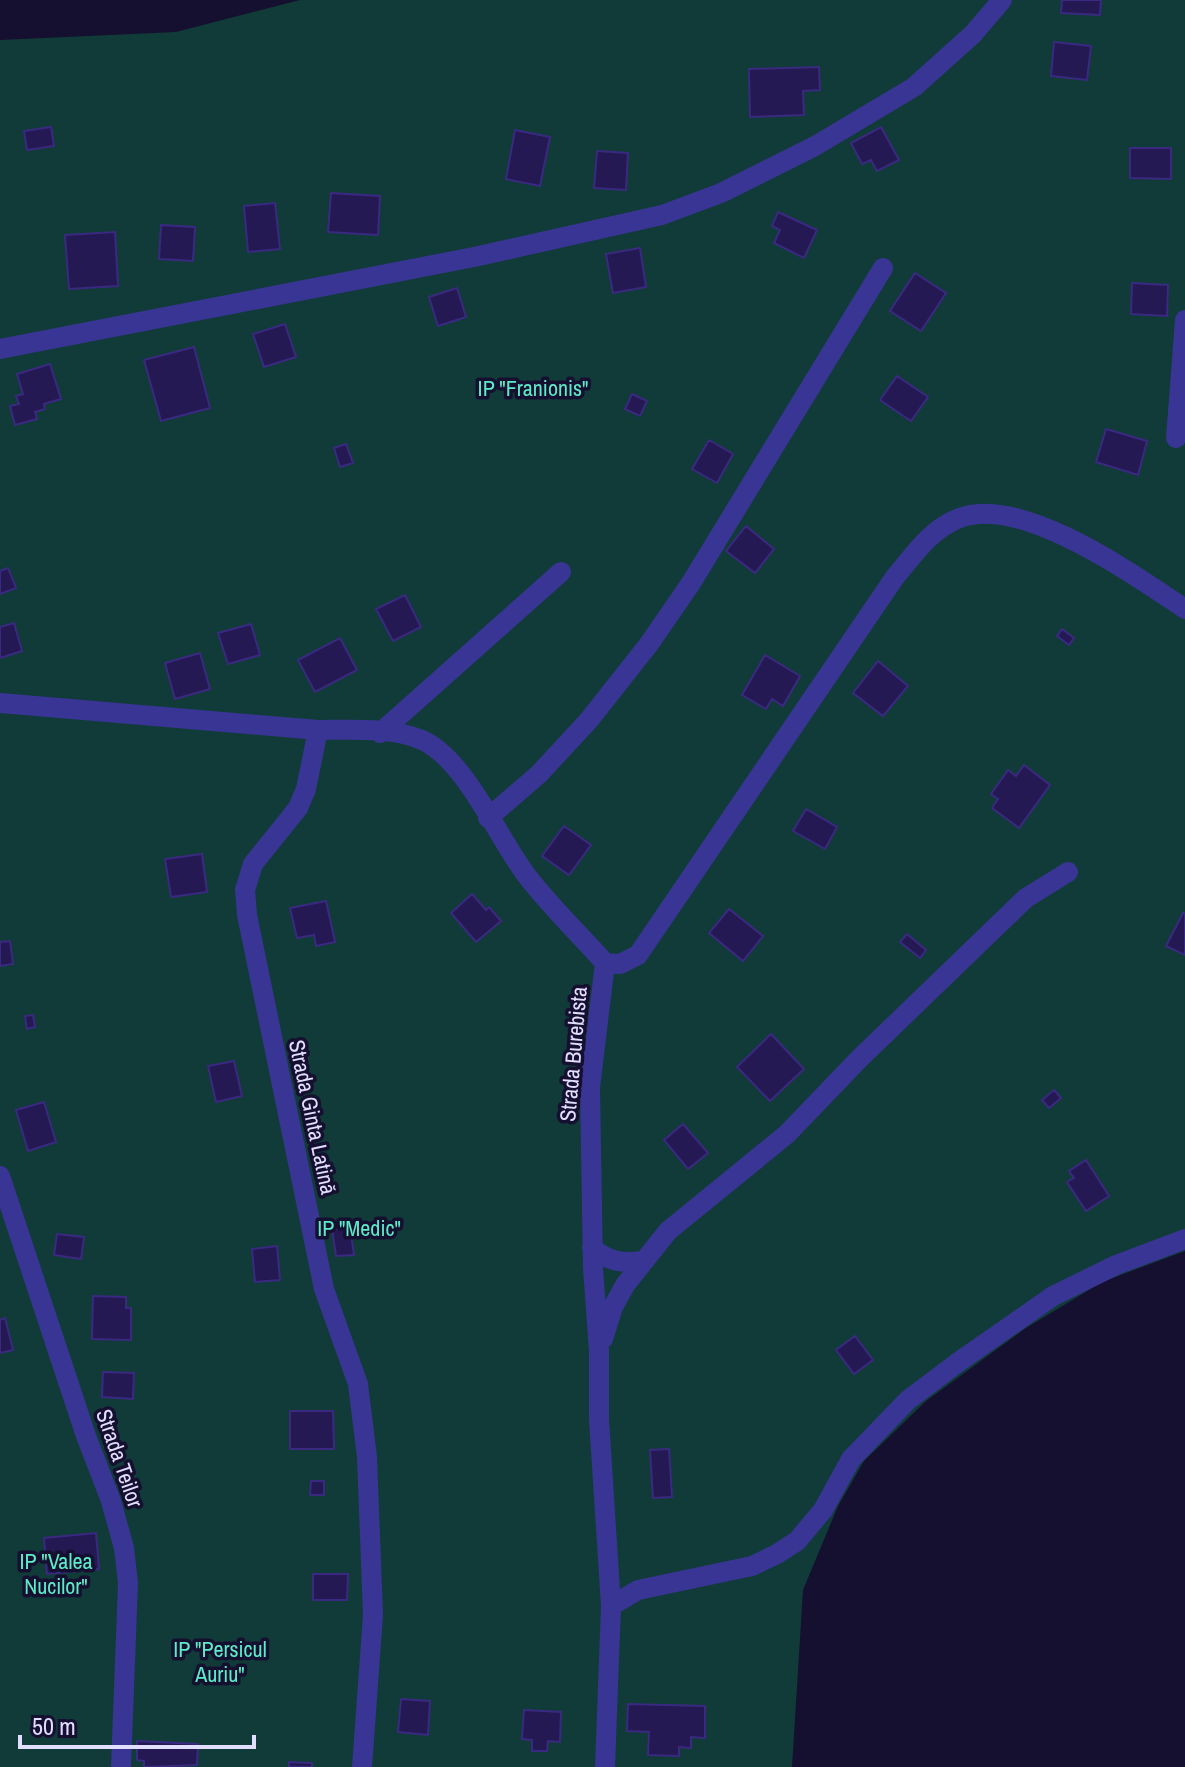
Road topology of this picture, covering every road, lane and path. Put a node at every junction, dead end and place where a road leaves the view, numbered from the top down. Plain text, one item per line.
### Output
1 (1002, 0) edge
2 (883, 268) dead end
3 (1185, 320) edge
4 (0, 349) edge
5 (1176, 438) dead end
6 (561, 572) dead end
7 (1185, 609) edge
8 (0, 703) edge
9 (318, 730) junction
10 (380, 733) junction
11 (488, 818) junction
12 (1068, 872) dead end
13 (605, 963) junction
14 (0, 1176) edge
15 (1185, 1239) edge
16 (592, 1248) junction
17 (642, 1261) junction
18 (599, 1351) junction
19 (611, 1606) junction
20 (121, 1767) edge
21 (362, 1767) edge
22 (605, 1767) edge

1 - 4 street
2 - 11 street
3 - 5 street
6 - 10 street
7 - 13 street
8 - 9 street, Strada Burebista
9 - 10 street, Strada Burebista
9 - 21 street, Strada Ginta Latină
10 - 11 street, Strada Burebista
11 - 13 street, Strada Burebista
12 - 17 street
13 - 16 street, Strada Burebista
14 - 20 street, Strada Teilor
15 - 19 street
16 - 17 street
16 - 18 street, Strada Burebista
17 - 18 street
18 - 19 street, Strada Burebista
19 - 22 street, Strada Burebista

